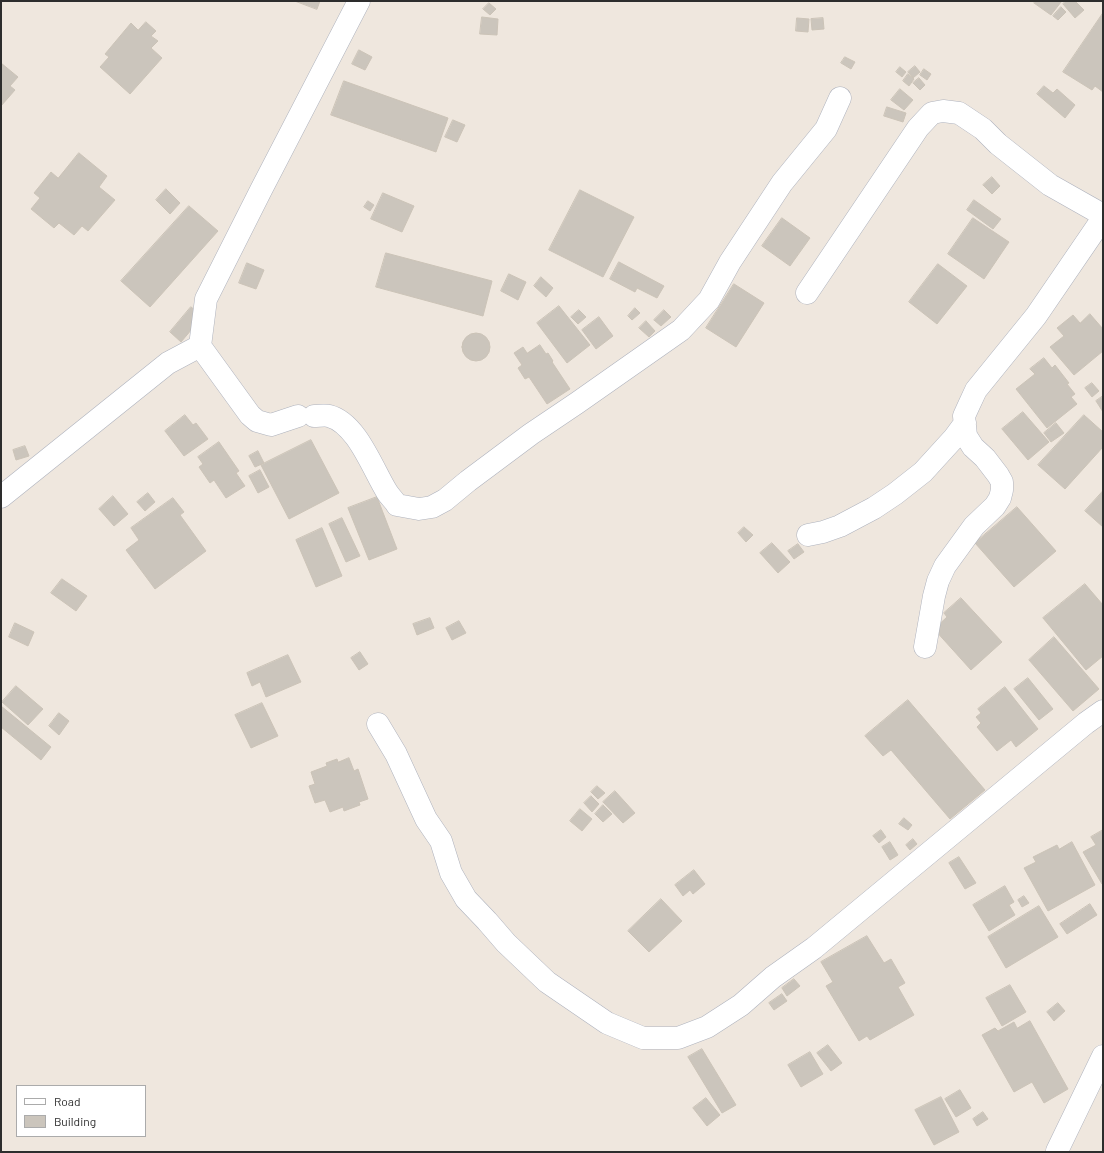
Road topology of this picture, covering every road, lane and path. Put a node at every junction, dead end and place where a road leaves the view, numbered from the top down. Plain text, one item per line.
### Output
1 (359, 1) edge
2 (840, 98) dead end
3 (1103, 215) edge
4 (1103, 218) edge
5 (807, 293) dead end
6 (200, 346) junction
7 (965, 423) junction
8 (1, 497) edge
9 (808, 535) dead end
10 (925, 647) dead end
11 (1103, 711) edge
12 (378, 724) dead end
13 (1103, 1056) edge
14 (1057, 1151) edge

1 - 6 street
2 - 6 street
3 - 5 street
4 - 7 street
6 - 8 street
7 - 9 street
7 - 10 street
11 - 12 street
13 - 14 street

